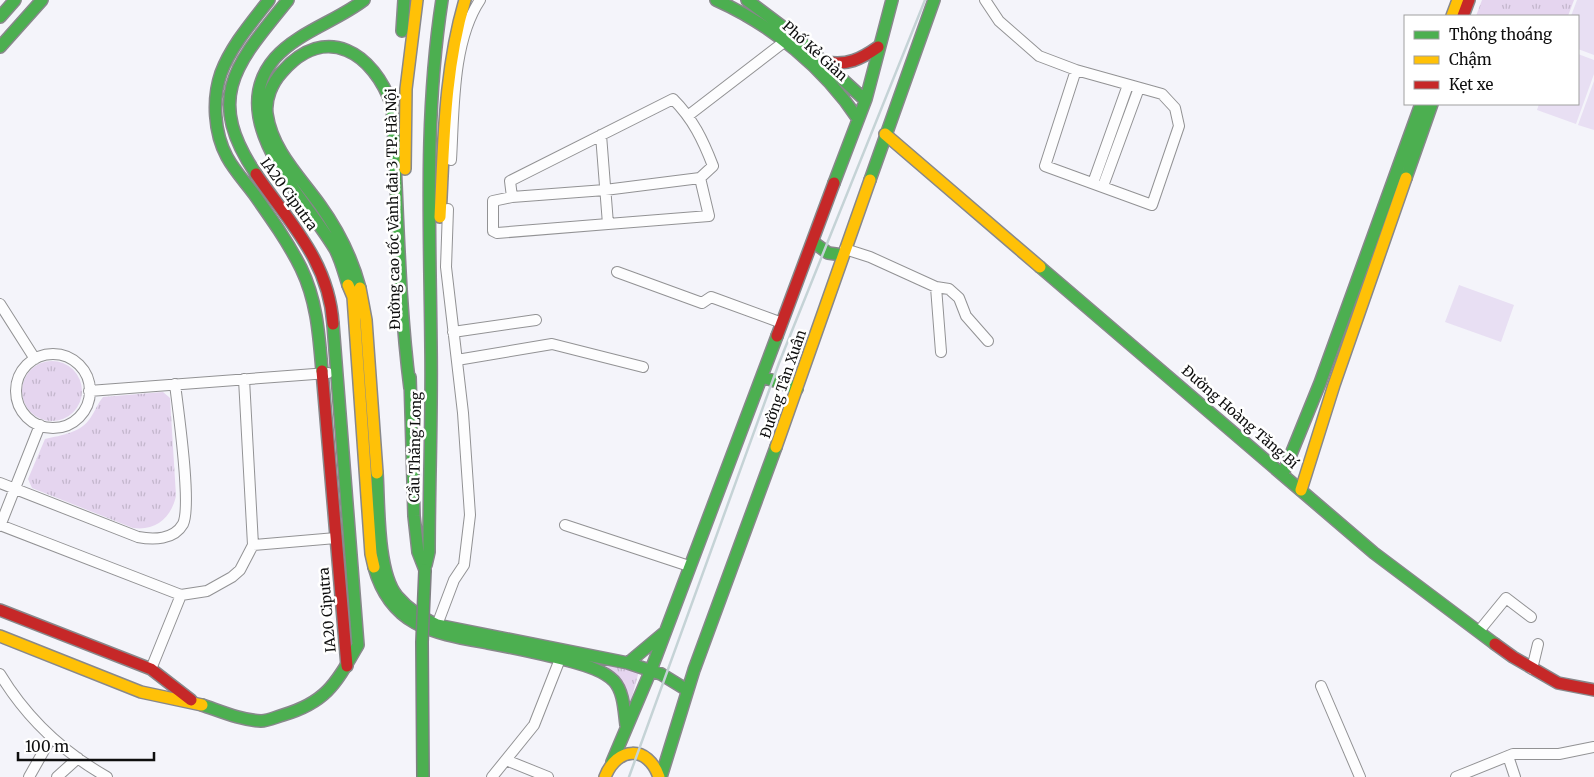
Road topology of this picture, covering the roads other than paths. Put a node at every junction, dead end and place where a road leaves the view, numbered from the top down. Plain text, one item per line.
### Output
1 (15, 0) edge
2 (42, 0) edge
3 (269, 0) edge
4 (288, 0) edge
5 (364, 0) edge
6 (404, 0) edge
7 (417, 0) edge
8 (442, 0) edge
9 (465, 0) edge
10 (480, 0) edge
11 (716, 0) edge
12 (747, 0) edge
13 (892, 0) edge
14 (934, 0) edge
15 (985, 0) edge
16 (1458, 0) edge
17 (1469, 0) edge
18 (1452, 15) edge
19 (1463, 15) edge
20 (0, 17) edge
21 (784, 42) junction
22 (0, 47) edge
23 (878, 47) junction
24 (825, 62) junction
25 (1076, 70) junction
26 (1128, 85) junction
27 (1139, 88) junction
28 (865, 100) junction
29 (1420, 105) edge
30 (1432, 105) edge
31 (689, 115) junction
32 (858, 119) junction
33 (393, 128) junction
34 (885, 134) junction
35 (601, 135) junction
36 (700, 178) junction
37 (1098, 184) junction
38 (605, 190) junction
39 (512, 197) junction
40 (608, 224) junction
41 (813, 242) junction
42 (844, 252) junction
43 (617, 272) dead end
44 (936, 287) junction
45 (0, 304) edge
46 (536, 320) dead end
47 (782, 323) junction
48 (431, 324) junction
49 (453, 332) junction
50 (988, 341) dead end
51 (941, 352) dead end
52 (35, 359) junction
53 (457, 360) junction
54 (643, 368) dead end
55 (337, 372) junction
56 (323, 373) junction
57 (763, 377) junction
58 (244, 380) junction
59 (175, 384) junction
60 (410, 388) junction
61 (797, 389) junction
62 (89, 391) junction
63 (40, 425) junction
64 (1283, 474) junction
65 (0, 484) edge
66 (14, 489) junction
67 (1301, 490) junction
68 (565, 525) dead end
69 (0, 526) edge
70 (336, 538) junction
71 (253, 545) junction
72 (689, 566) junction
73 (425, 570) junction
74 (181, 595) junction
75 (0, 610) edge
76 (1531, 617) dead end
77 (437, 625) junction
78 (1479, 631) junction
79 (665, 632) junction
80 (0, 636) edge
81 (1538, 644) dead end
82 (560, 659) junction
83 (628, 663) junction
84 (347, 666) junction
85 (1532, 669) junction
86 (651, 670) junction
87 (0, 674) edge
88 (146, 681) junction
89 (1321, 686) dead end
90 (687, 690) junction
91 (1594, 690) edge
92 (194, 702) junction
93 (626, 725) junction
94 (51, 738) junction
95 (1594, 748) edge
96 (1508, 756) junction
97 (78, 758) junction
98 (506, 760) junction
99 (612, 762) junction
100 (605, 776) edge
101 (29, 777) edge
102 (57, 777) edge
103 (107, 777) edge
104 (423, 777) edge
105 (492, 777) edge
106 (548, 777) edge
107 (660, 777) edge
108 (1360, 777) edge
109 (1456, 777) edge
110 (1515, 777) edge

1 - 20 main road
2 - 22 main road
3 - 56 main road, IA20 Ciputra
4 - 55 main road, IA20 Ciputra
5 - 82 main road
6 - 33 main road
7 - 60 main road, Đường cao tốc Vành đai 3 TP. Hà Nội
8 - 48 main road
9 - 48 main road
10 - 49 street
11 - 21 main road, Phố Kẻ Giàn
12 - 24 main road, Phố Kẻ Giàn
13 - 23 main road, Đường Tân Xuân
14 - 34 main road, Đường Tân Xuân
15 - 25 street
16 - 18 main road
17 - 19 main road
21 - 31 street
21 - 32 main road, Phố Kẻ Giàn
23 - 24 main road
23 - 28 main road, Đường Tân Xuân
24 - 28 main road, Phố Kẻ Giàn
25 - 26 street
25 - 37 street
26 - 27 street
26 - 37 street
27 - 37 street
27 - 37 street
28 - 32 main road, Đường Tân Xuân
29 - 64 main road
30 - 67 main road
31 - 35 street
31 - 36 street
32 - 41 main road, Đường Tân Xuân
33 - 60 main road
33 - 77 main road
34 - 42 main road, Đường Tân Xuân
34 - 64 main road, Đường Hoàng Tăng Bí
35 - 38 street
35 - 39 street
36 - 38 street
36 - 40 street
38 - 39 street
38 - 40 street
39 - 40 street
41 - 42 main road
41 - 47 main road, Đường Tân Xuân
42 - 44 street
42 - 61 main road, Đường Tân Xuân
43 - 47 street
44 - 50 street
44 - 51 street
45 - 52 street
46 - 49 street
47 - 57 main road, Đường Tân Xuân
48 - 73 main road, Cầu Thăng Long
49 - 53 street
52 - 62 street
52 - 63 street
53 - 54 street
53 - 77 street
55 - 56 street
55 - 84 main road, IA20 Ciputra
56 - 58 street
56 - 70 main road, IA20 Ciputra
57 - 61 main road
57 - 72 main road, Đường Tân Xuân
58 - 59 street
58 - 71 street
59 - 62 street
59 - 66 street
60 - 73 main road, Cầu Thăng Long
61 - 90 main road, Đường Tân Xuân
62 - 63 street
63 - 66 street
64 - 67 main road, Đường Hoàng Tăng Bí
65 - 66 street
66 - 69 street
67 - 78 main road, Đường Hoàng Tăng Bí
68 - 72 street
69 - 74 street
70 - 71 street
70 - 84 main road, IA20 Ciputra
71 - 74 street
72 - 79 main road, Đường Tân Xuân
73 - 104 main road, Cầu Thăng Long, bridge
74 - 88 street
75 - 88 main road
76 - 78 street
77 - 83 main road
78 - 85 main road, Đường Hoàng Tăng Bí
79 - 83 main road
79 - 86 main road, Đường Tân Xuân
80 - 88 main road
81 - 85 street
82 - 93 main road
82 - 98 street
83 - 86 main road
84 - 92 main road
85 - 91 main road, Đường Hoàng Tăng Bí
86 - 90 main road
86 - 93 main road, Đường Tân Xuân
87 - 94 street
88 - 92 main road
88 - 92 main road
89 - 108 street
90 - 107 main road, Đường Tân Xuân
93 - 99 main road, Đường Tân Xuân
94 - 97 street
94 - 101 street
95 - 96 street
96 - 109 street
96 - 110 street
97 - 102 street
97 - 103 street
98 - 105 street
98 - 106 street
99 - 100 main road, Đường Tân Xuân
99 - 107 main road

